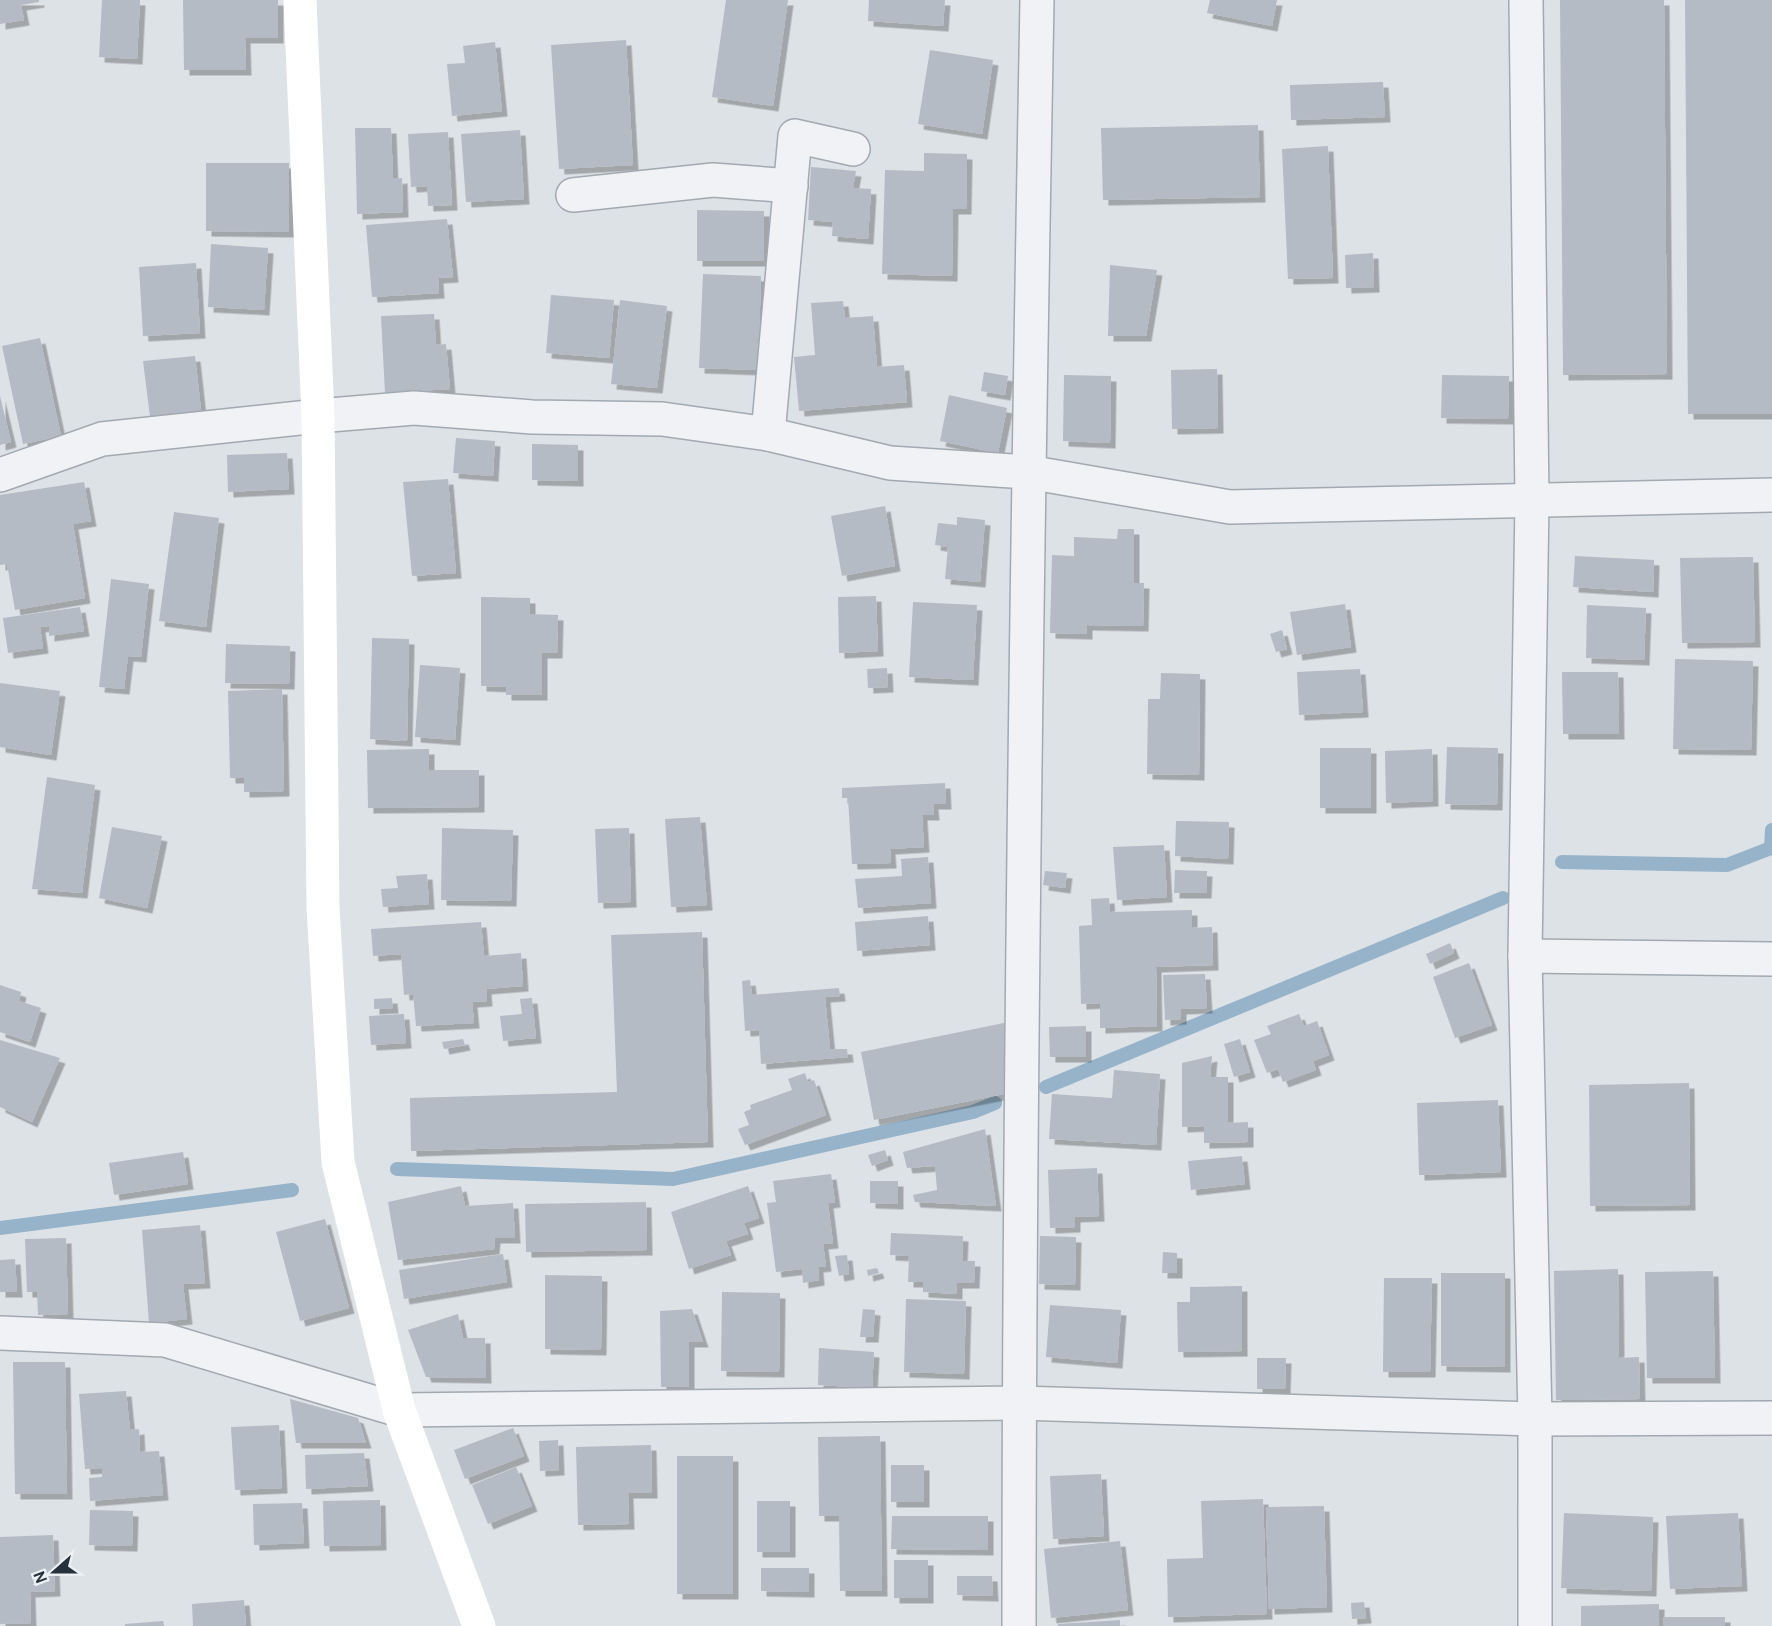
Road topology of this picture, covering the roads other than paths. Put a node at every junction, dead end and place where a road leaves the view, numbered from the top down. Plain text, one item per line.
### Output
1 (300, 0) edge
2 (1037, 0) edge
3 (1526, 0) edge
4 (853, 149) dead end
5 (791, 186) junction
6 (573, 195) dead end
7 (318, 416) junction
8 (768, 434) junction
9 (1028, 472) junction
10 (0, 475) edge
11 (1772, 495) edge
12 (1532, 500) junction
13 (1525, 956) junction
14 (1772, 959) edge
15 (0, 1334) edge
16 (1019, 1403) junction
17 (399, 1410) junction
18 (1772, 1418) edge
19 (1535, 1419) junction
20 (479, 1626) edge
21 (1019, 1626) edge
22 (1535, 1626) edge

1 - 7 street
2 - 9 street
3 - 12 street
4 - 5 street
5 - 6 street
5 - 8 street
7 - 8 street
7 - 10 street
7 - 17 street
8 - 9 street
9 - 12 street
9 - 16 street
11 - 12 street
12 - 13 street
13 - 14 street
13 - 19 street
15 - 17 street
16 - 17 street
16 - 19 street
16 - 21 street
17 - 20 street
18 - 19 street
19 - 22 street

